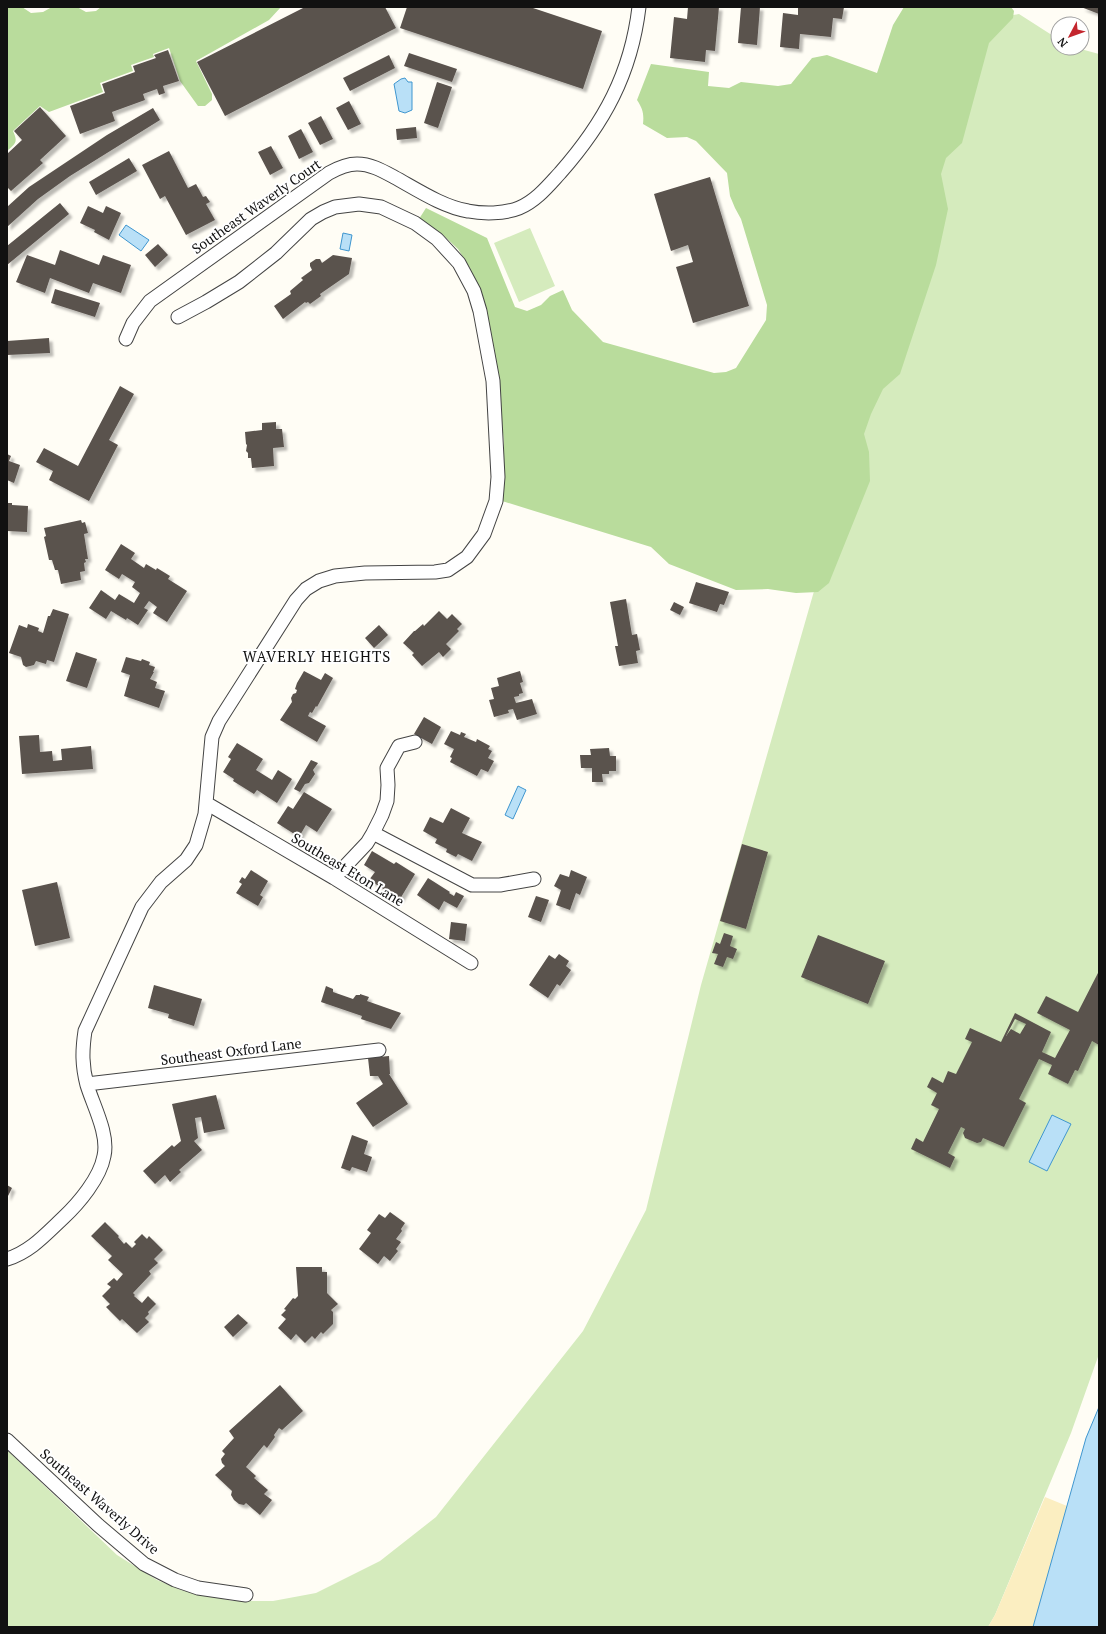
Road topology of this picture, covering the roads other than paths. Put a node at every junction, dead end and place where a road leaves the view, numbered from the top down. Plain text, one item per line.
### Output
1 (639, 7) edge
2 (178, 317) dead end
3 (126, 339) dead end
4 (415, 742) dead end
5 (206, 803) junction
6 (373, 833) junction
7 (334, 878) junction
8 (534, 879) dead end
9 (471, 963) dead end
10 (379, 1050) dead end
11 (87, 1084) junction
12 (7, 1259) edge
13 (7, 1440) edge
14 (246, 1595) dead end

1 - 3 street, Southeast Waverly Court
2 - 5 street
4 - 6 street
5 - 7 street, Southeast Eton Lane
5 - 11 street
6 - 7 street
6 - 8 street
7 - 9 street, Southeast Eton Lane
10 - 11 street, Southeast Oxford Lane
11 - 12 street
13 - 14 street, Southeast Waverly Drive

